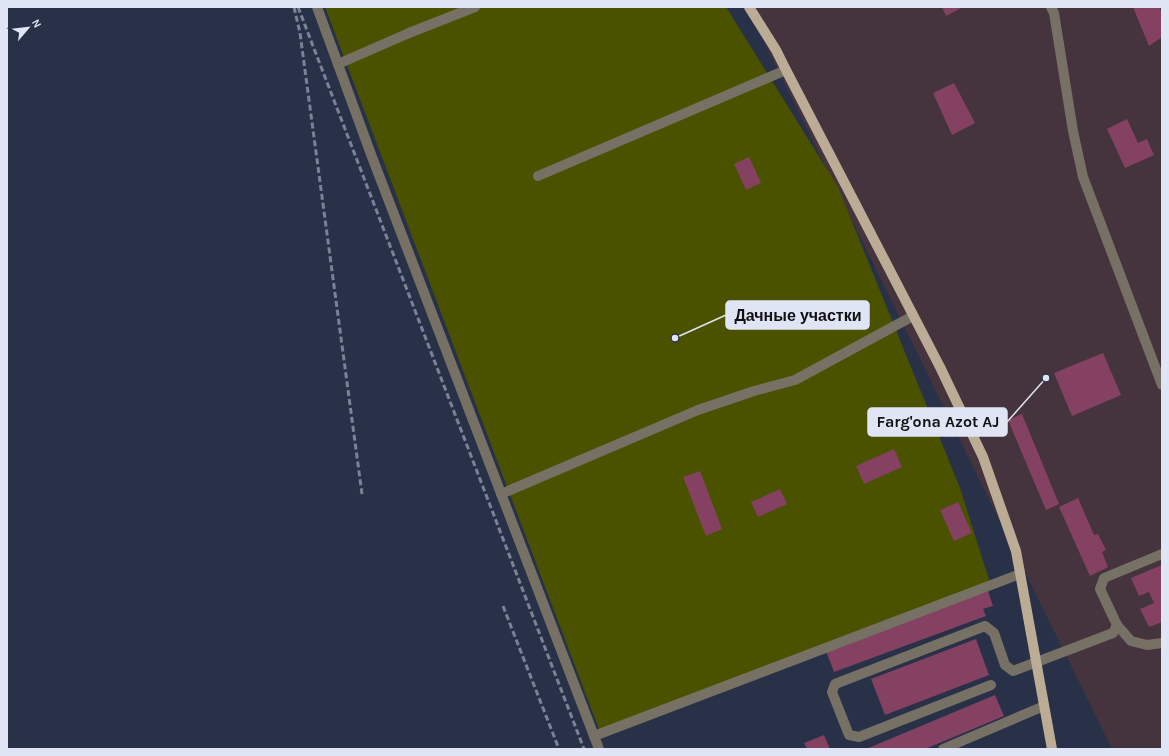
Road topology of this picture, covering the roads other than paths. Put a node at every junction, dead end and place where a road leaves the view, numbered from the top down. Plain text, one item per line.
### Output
1 (318, 7) edge
2 (475, 7) edge
3 (749, 7) edge
4 (1051, 7) edge
5 (338, 64) junction
6 (786, 70) junction
7 (538, 176) dead end
8 (913, 316) junction
9 (1162, 385) edge
10 (502, 494) junction
11 (1162, 554) edge
12 (1020, 574) junction
13 (1117, 625) junction
14 (1162, 643) edge
15 (1036, 663) junction
16 (991, 685) dead end
17 (1044, 706) junction
18 (594, 736) junction
19 (599, 749) edge
20 (943, 749) edge
21 (1052, 749) edge

1 - 5 lane
2 - 5 lane
3 - 6 main road
4 - 9 lane
5 - 10 lane
6 - 7 lane
6 - 8 main road
8 - 10 lane
8 - 12 main road
10 - 18 lane
11 - 13 lane
12 - 15 main road
12 - 18 lane
13 - 14 lane
13 - 15 lane
15 - 16 lane
15 - 17 main road
17 - 20 lane
17 - 21 main road
18 - 19 lane

